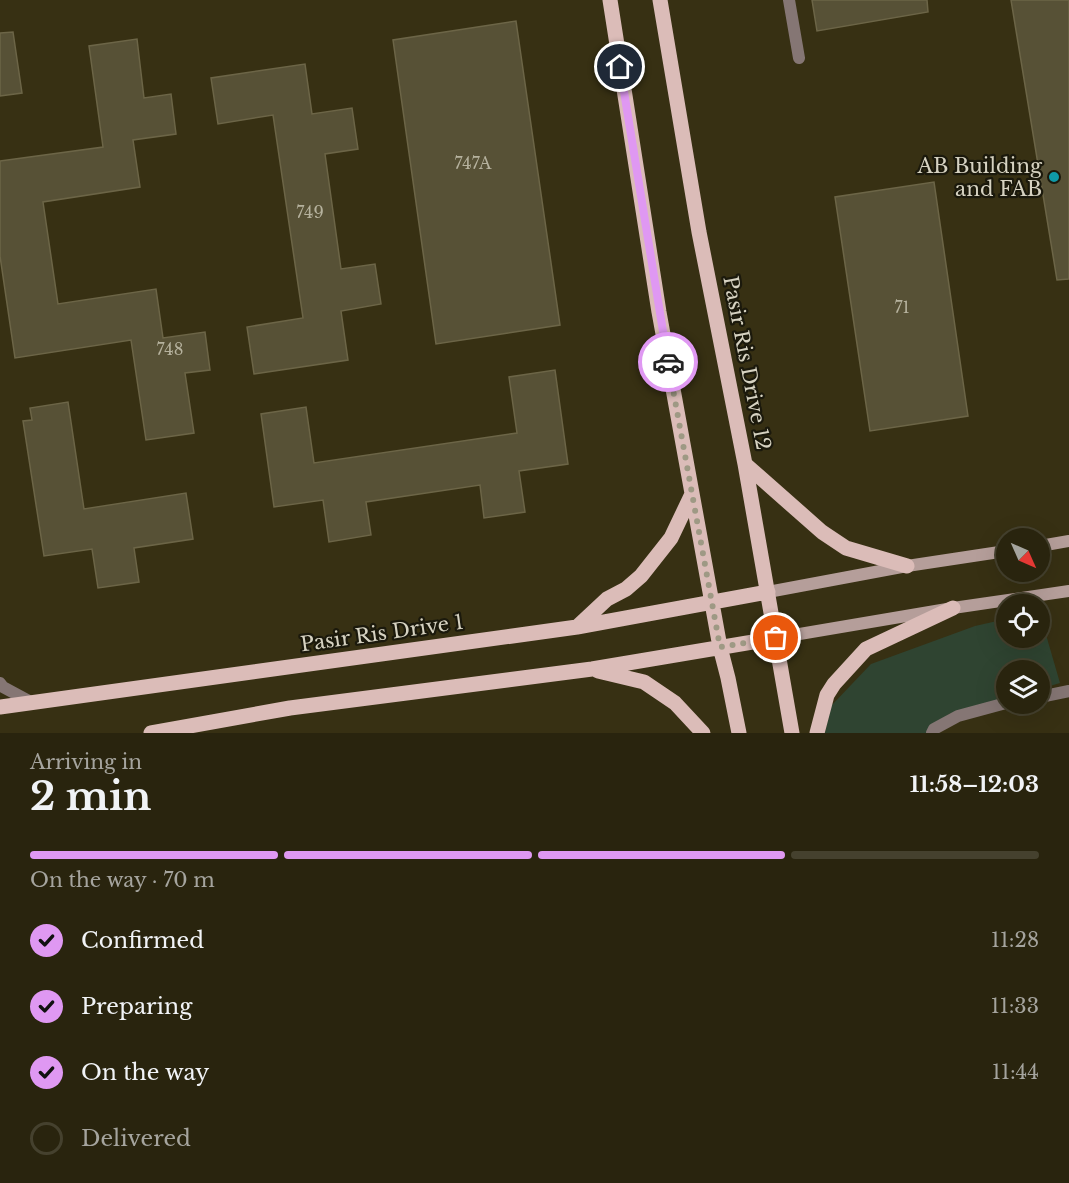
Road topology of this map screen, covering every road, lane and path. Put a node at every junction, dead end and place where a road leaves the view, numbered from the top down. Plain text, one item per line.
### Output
1 (610, 0) edge
2 (660, 0) edge
3 (789, 0) edge
4 (799, 58) dead end
5 (745, 464) junction
6 (692, 494) junction
7 (1069, 541) edge
8 (1050, 544) edge
9 (996, 553) edge
10 (907, 566) junction
11 (1069, 591) edge
12 (768, 592) junction
13 (712, 603) junction
14 (953, 608) junction
15 (577, 627) junction
16 (776, 638) junction
17 (720, 647) junction
18 (592, 669) junction
19 (0, 683) edge
20 (1069, 691) edge
21 (1050, 695) edge
22 (30, 701) junction
23 (996, 706) edge
24 (0, 707) edge
25 (151, 733) edge
26 (704, 733) edge
27 (739, 733) edge
28 (792, 733) edge
29 (817, 733) edge
30 (932, 733) edge

1 - 6 main road
2 - 5 main road, Pasir Ris Drive 12
3 - 4 street
5 - 10 main road
5 - 12 main road, Pasir Ris Drive 12
6 - 13 main road
6 - 15 main road
7 - 8 main road
9 - 10 main road
10 - 12 main road
11 - 14 main road
12 - 13 main road, Pasir Ris Drive 1
12 - 16 main road, Pasir Ris Drive 12
13 - 15 main road, Pasir Ris Drive 1
13 - 17 main road
14 - 16 main road
14 - 29 main road
15 - 22 main road, Pasir Ris Drive 1
16 - 17 main road
16 - 28 main road, Pasir Ris Drive 12
17 - 18 main road
17 - 27 main road
18 - 25 main road
18 - 26 main road
19 - 22 street
20 - 21 street
22 - 24 main road, Pasir Ris Drive 1
23 - 30 street

